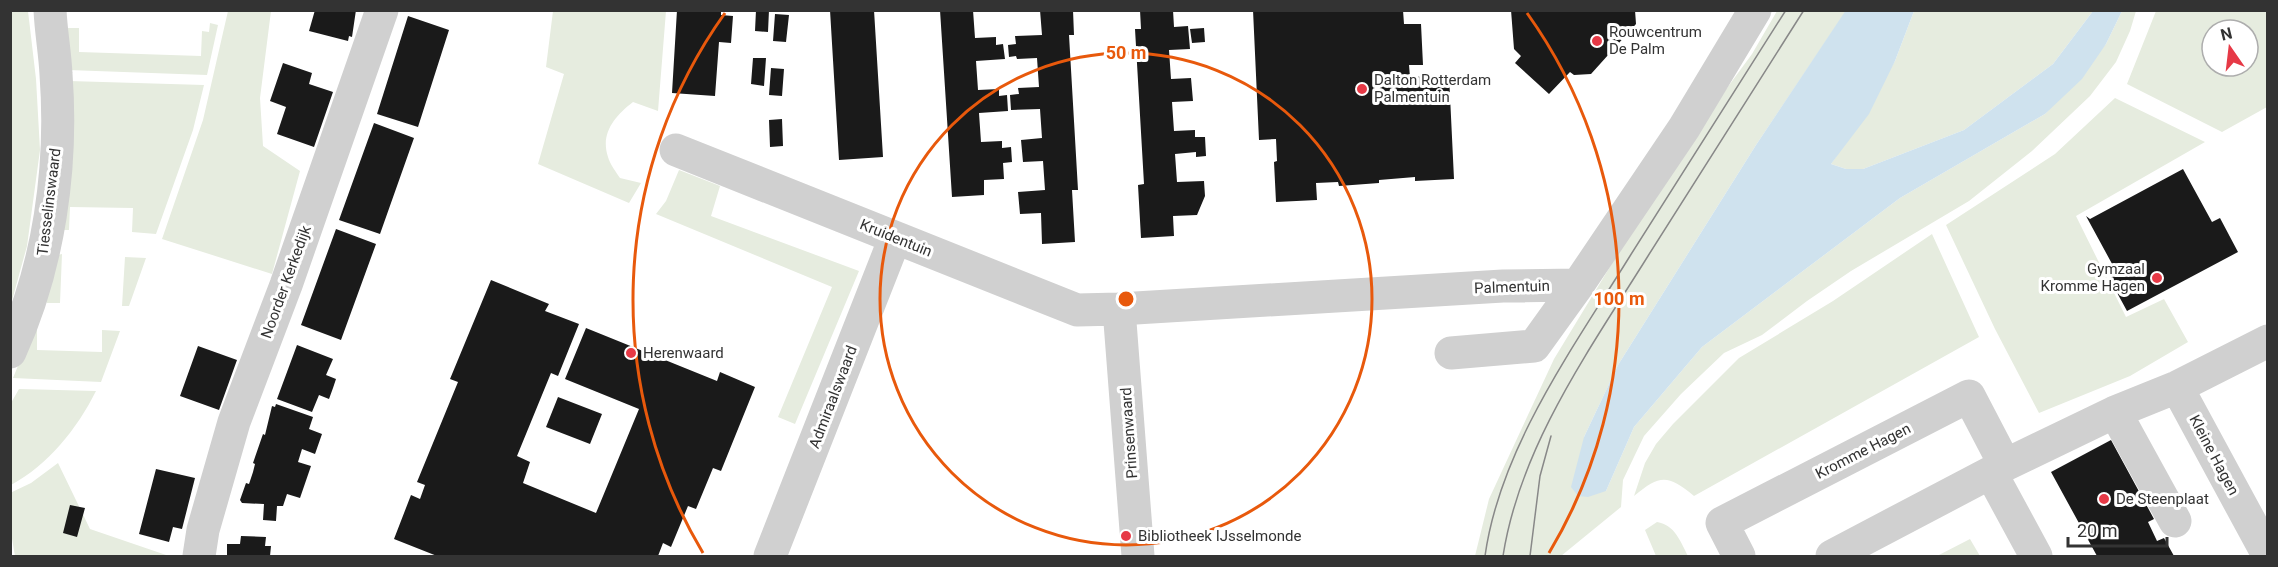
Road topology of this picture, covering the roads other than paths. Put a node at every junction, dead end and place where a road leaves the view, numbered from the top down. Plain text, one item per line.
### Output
1 (50, 10) edge
2 (382, 10) edge
3 (1755, 10) edge
4 (676, 150) dead end
5 (896, 238) junction
6 (1578, 285) junction
7 (1119, 309) junction
8 (2268, 341) edge
9 (10, 352) edge
10 (1451, 353) dead end
11 (2177, 387) junction
12 (2115, 412) junction
13 (1998, 469) junction
14 (2175, 521) dead end
15 (2268, 555) edge
16 (199, 556) edge
17 (770, 556) edge
18 (1138, 556) edge
19 (1739, 556) edge
20 (1832, 556) edge
21 (2036, 556) edge

1 - 9 street, Tiesselinswaard
2 - 16 street, Noorder Kerkedijk
3 - 6 street
4 - 5 street, Kruidentuin
5 - 7 street, Kruidentuin
5 - 17 street, Admiraalswaard
6 - 7 street, Palmentuin
6 - 10 street
7 - 18 street, Prinsenwaard
8 - 11 street
11 - 12 street
11 - 15 street, Kleine Hagen
12 - 13 street
12 - 14 street
13 - 19 street, Kromme Hagen
13 - 20 street
13 - 21 street, Kromme Hagen

